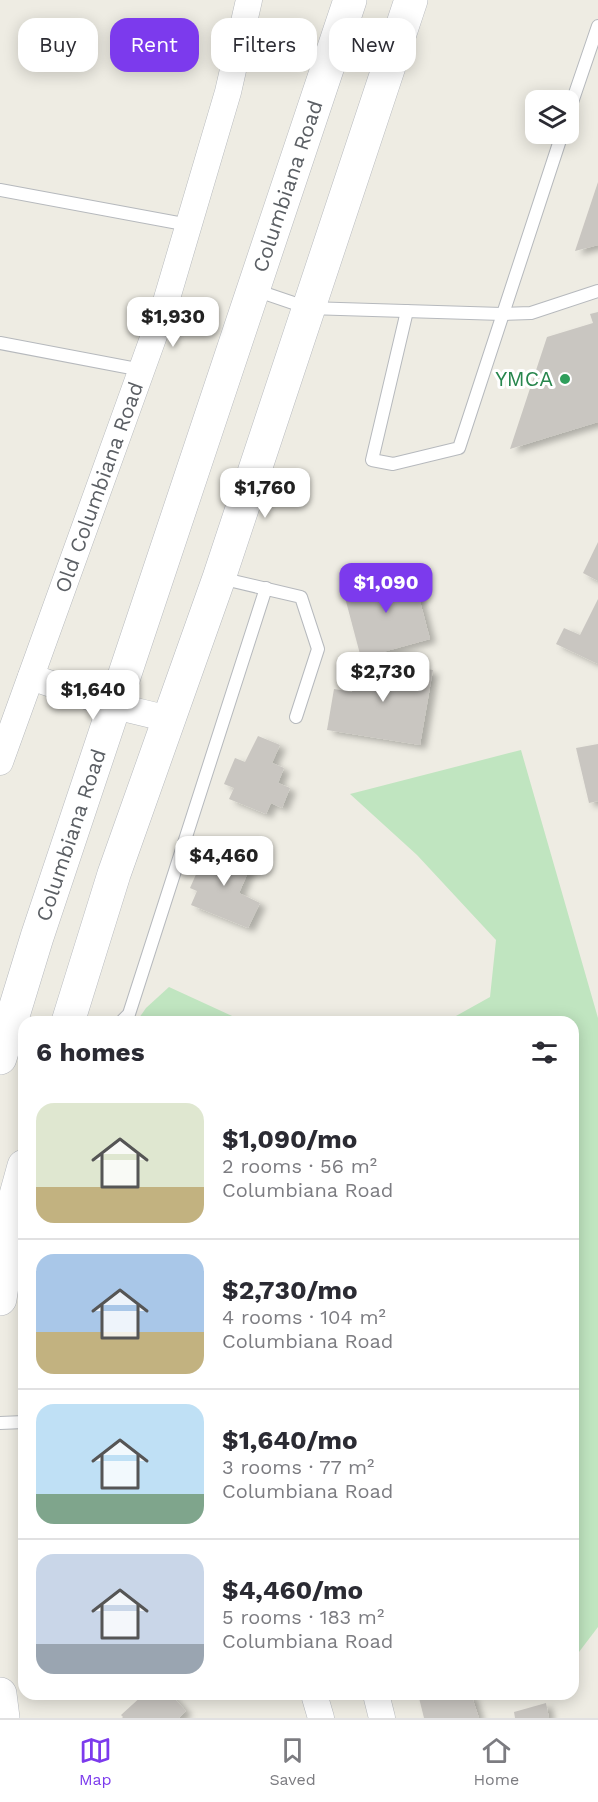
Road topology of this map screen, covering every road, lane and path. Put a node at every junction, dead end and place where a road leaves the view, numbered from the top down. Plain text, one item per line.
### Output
1 (249, 0) edge
2 (350, 0) edge
3 (411, 0) edge
4 (598, 26) edge
5 (576, 90) edge
6 (559, 144) edge
7 (0, 189) edge
8 (189, 225) junction
9 (252, 290) junction
10 (598, 291) edge
11 (308, 308) junction
12 (407, 311) junction
13 (502, 314) junction
14 (0, 343) edge
15 (142, 370) junction
16 (219, 578) junction
17 (266, 588) junction
18 (31, 677) junction
19 (115, 705) junction
20 (296, 717) dead end
21 (169, 720) junction
22 (0, 762) edge
23 (70, 1016) edge
24 (127, 1016) edge
25 (11, 1040) edge
26 (18, 1188) edge
27 (0, 1299) edge
28 (18, 1422) edge
29 (0, 1424) edge
30 (0, 1694) edge
31 (316, 1700) edge
32 (378, 1700) edge
33 (3, 1718) edge
34 (321, 1718) edge
35 (382, 1718) edge

1 - 8 street, Old Columbiana Road
2 - 9 main road, Columbiana Road
3 - 11 main road
4 - 5 lane
6 - 13 lane
7 - 8 lane
8 - 15 street, Old Columbiana Road
9 - 11 lane
9 - 19 main road, Columbiana Road
10 - 13 lane
11 - 12 lane
11 - 16 main road
12 - 13 lane
12 - 13 lane
14 - 15 lane
15 - 18 street, Old Columbiana Road
16 - 17 lane
16 - 21 main road
17 - 20 lane
17 - 24 lane
18 - 19 street
18 - 22 street, Old Columbiana Road
19 - 21 street
19 - 25 main road, Columbiana Road
21 - 23 main road
26 - 27 main road
28 - 29 lane
30 - 33 main road
31 - 34 street
32 - 35 street

